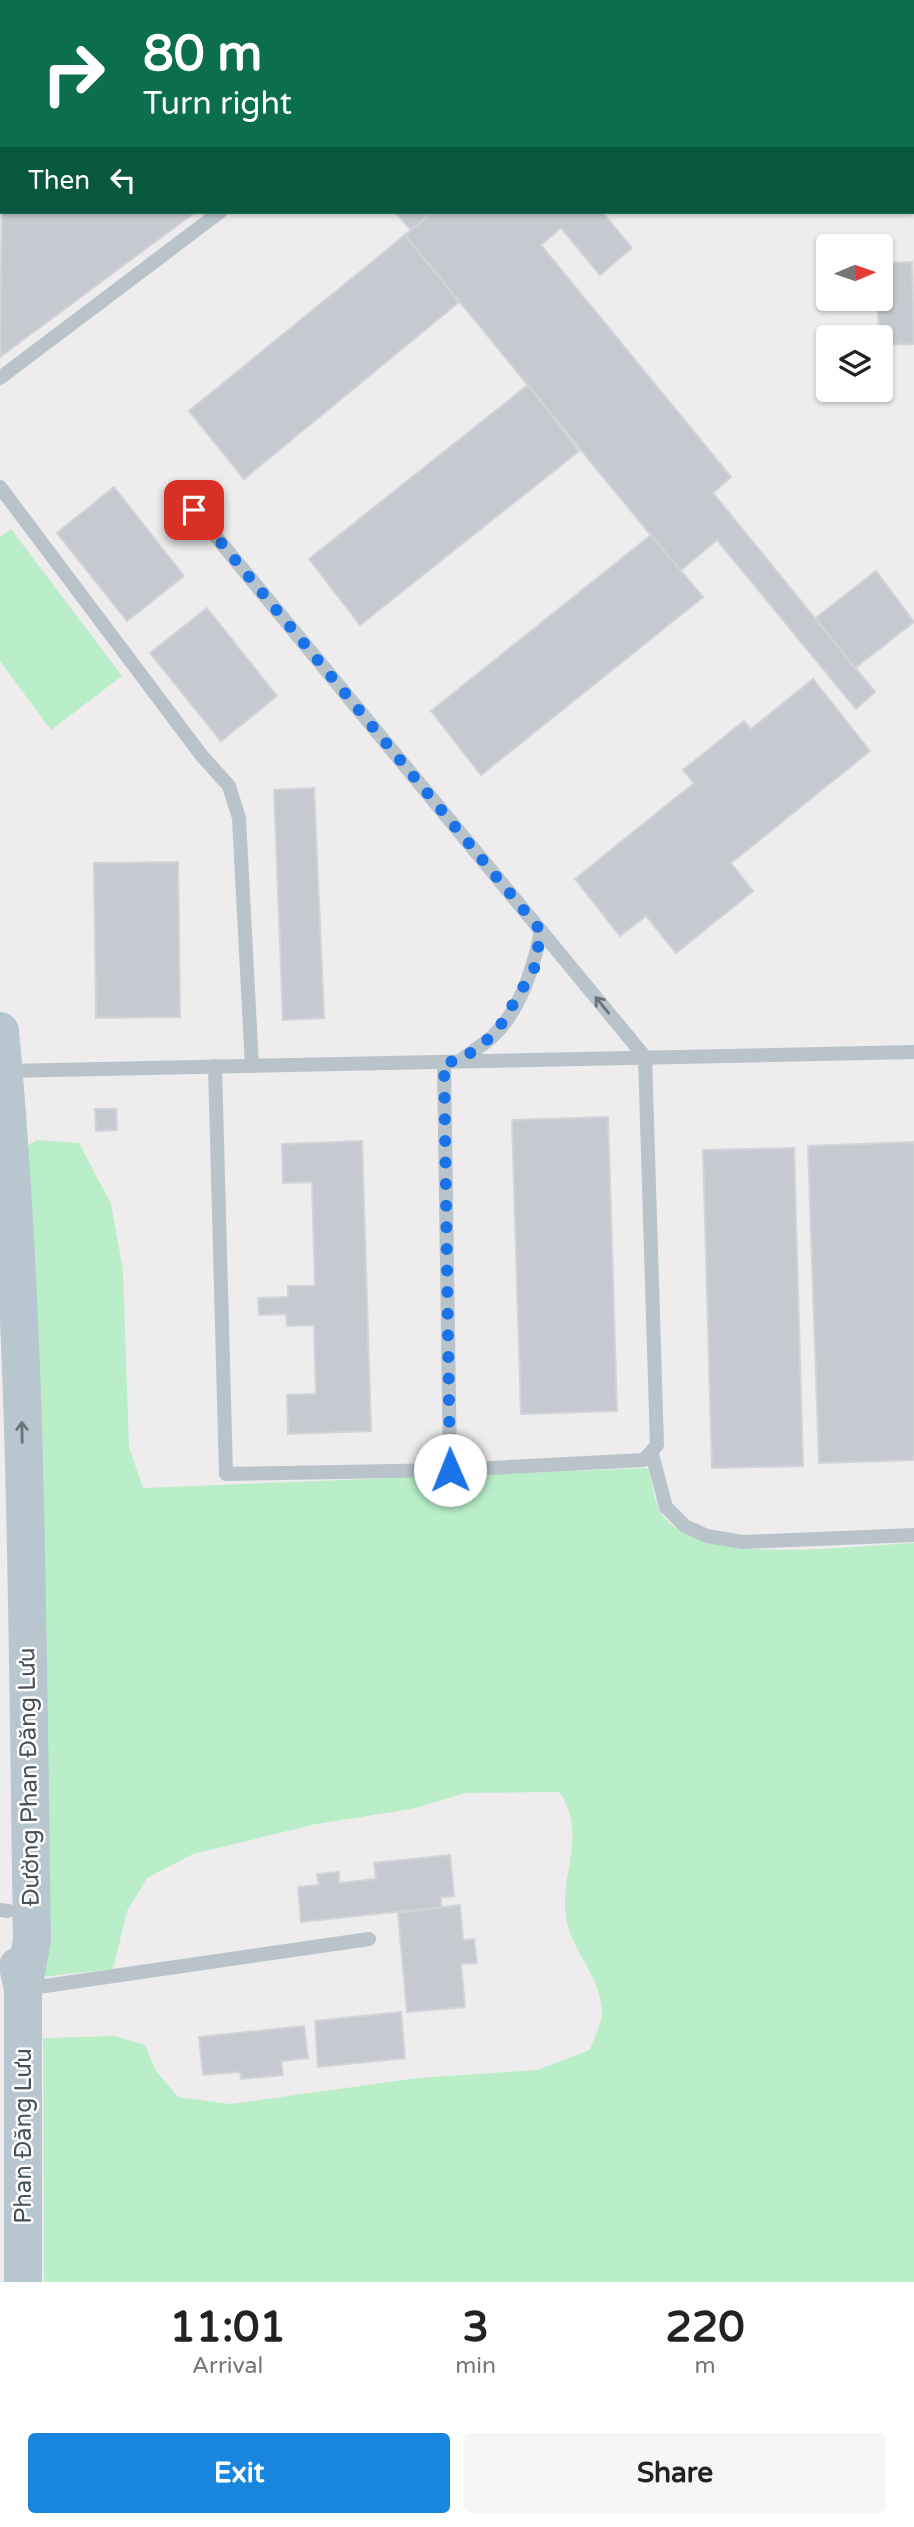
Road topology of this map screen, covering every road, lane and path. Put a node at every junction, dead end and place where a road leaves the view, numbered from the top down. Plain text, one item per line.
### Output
1 (217, 214) edge
2 (0, 378) edge
3 (0, 487) edge
4 (194, 510) dead end
5 (541, 931) junction
6 (0, 1031) edge
7 (914, 1052) edge
8 (645, 1058) junction
9 (460, 1061) junction
10 (444, 1062) junction
11 (215, 1066) junction
12 (252, 1066) junction
13 (2, 1071) edge
14 (652, 1454) junction
15 (0, 1458) edge
16 (450, 1470) junction
17 (914, 1535) edge
18 (4, 1910) edge
19 (369, 1940) dead end
20 (23, 1989) junction
21 (23, 2282) edge

1 - 2 lane
3 - 12 lane
4 - 5 lane
8 -> 5 lane
5 - 9 lane
6 - 13 street, Đường Phan Đăng Lưu
7 - 8 lane
8 - 9 lane
8 - 14 lane
9 - 10 lane
10 - 12 lane
10 - 16 lane
11 - 12 lane
11 - 13 lane
11 - 16 lane
20 -> 13 street, Đường Phan Đăng Lưu
14 - 16 lane
14 - 17 lane
15 - 18 street, Đường Phan Đăng Lưu
18 - 20 street, Đường Phan Đăng Lưu
19 - 20 lane
20 - 21 street, Phan Đăng Lưu

